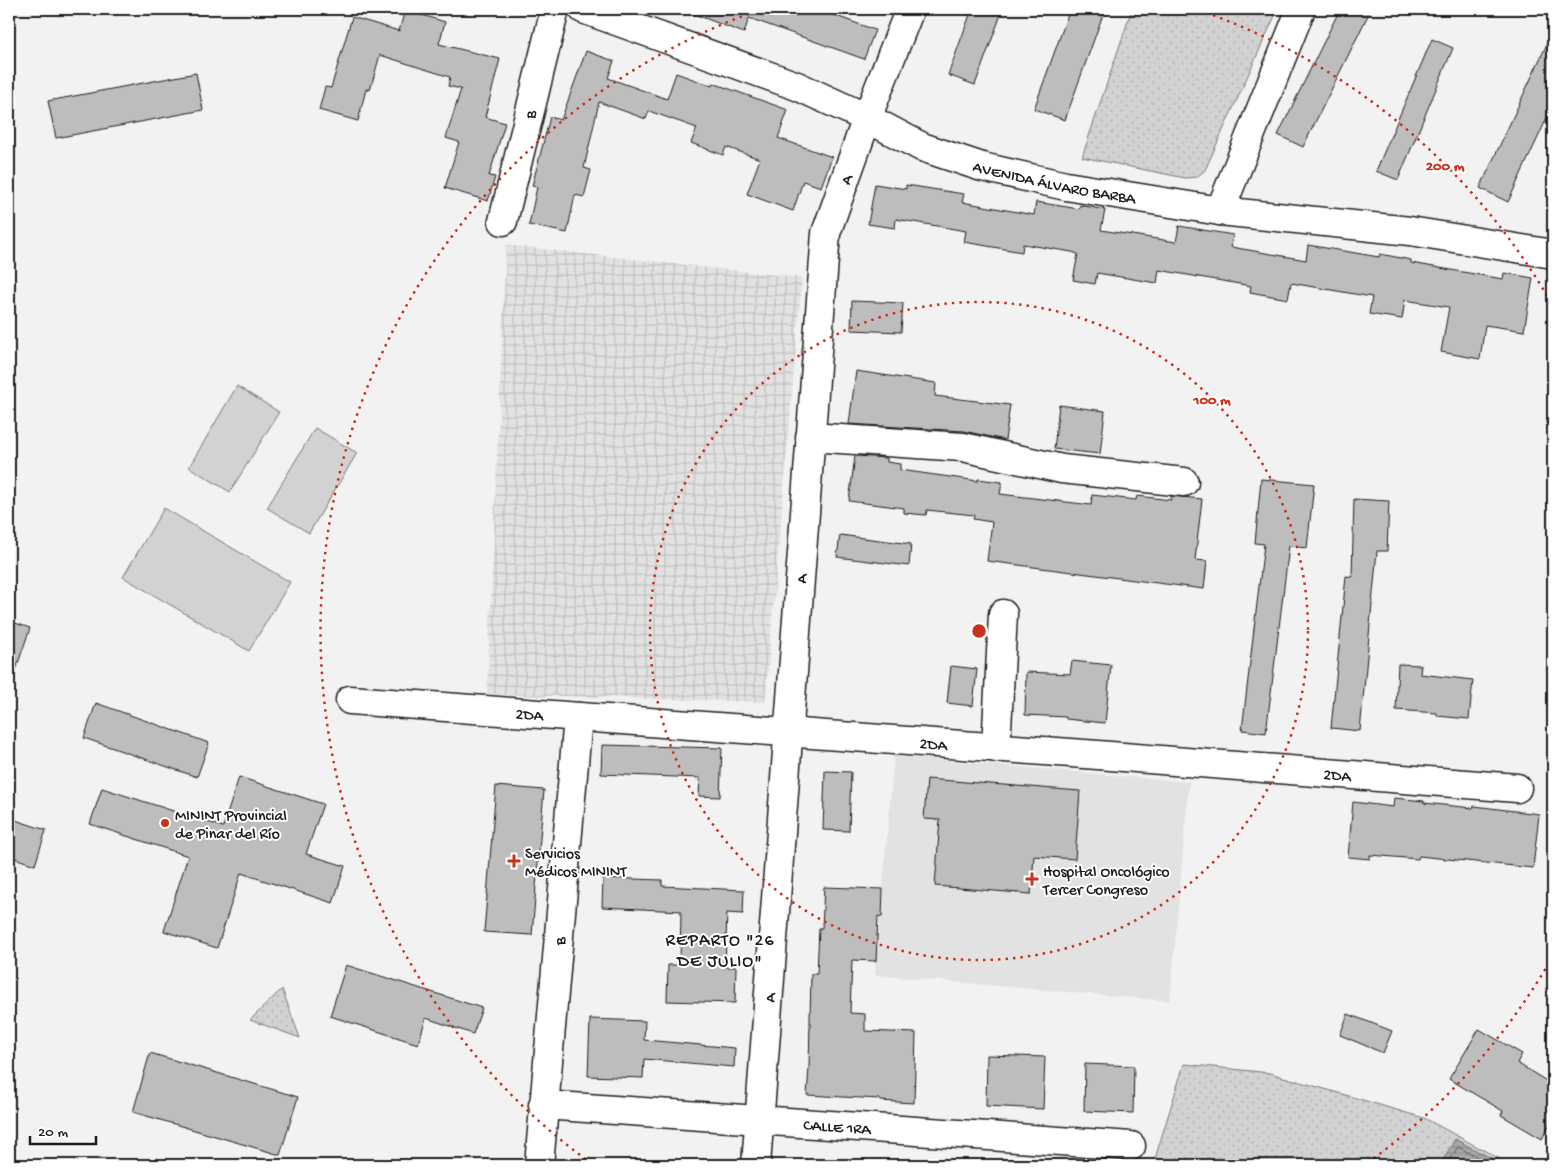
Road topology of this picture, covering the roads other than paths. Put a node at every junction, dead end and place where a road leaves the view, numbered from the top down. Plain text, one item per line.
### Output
1 (555, 9) edge
2 (583, 9) edge
3 (910, 9) edge
4 (1301, 9) edge
5 (867, 118) junction
6 (1220, 211) junction
7 (503, 221) dead end
8 (1553, 254) edge
9 (810, 437) junction
10 (1184, 482) dead end
11 (1003, 614) dead end
12 (350, 700) dead end
13 (578, 717) junction
14 (788, 733) junction
15 (996, 748) junction
16 (1517, 788) dead end
17 (544, 1105) junction
18 (760, 1121) junction
19 (1131, 1146) dead end
20 (539, 1165) edge
21 (756, 1165) edge

1 - 7 street, B
2 - 5 street, AVENIDA ÁLVARO BARBA
3 - 5 street, A
4 - 6 street
5 - 6 street, AVENIDA ÁLVARO BARBA
5 - 9 street, A
6 - 8 street, AVENIDA ÁLVARO BARBA
9 - 10 street
9 - 14 street, A
11 - 15 street
12 - 13 street, 2DA
13 - 14 street, 2DA
13 - 17 street, B
14 - 15 street, 2DA
14 - 18 street, A
15 - 16 street, 2DA
17 - 18 street, CALLE 1RA
17 - 20 street, B
18 - 19 street, CALLE 1RA
18 - 21 street, A

